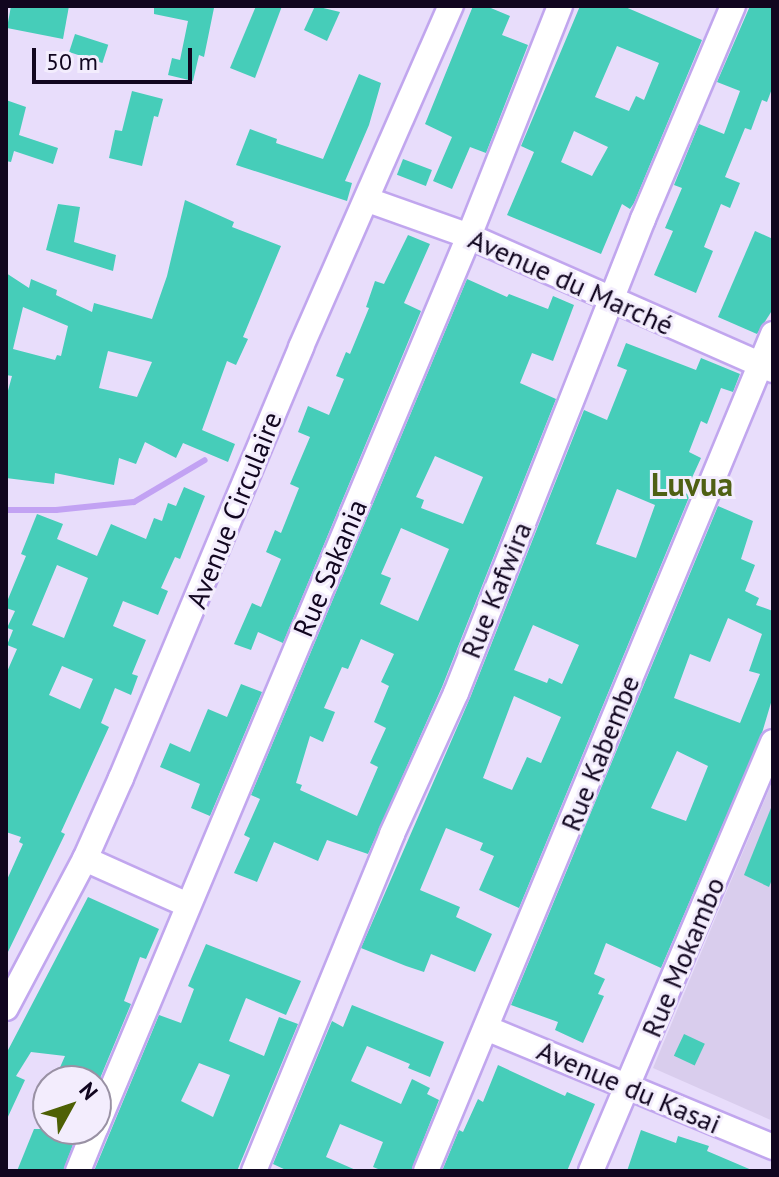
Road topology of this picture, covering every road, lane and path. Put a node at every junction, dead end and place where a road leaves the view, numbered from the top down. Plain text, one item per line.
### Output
1 (451, 6) edge
2 (560, 6) edge
3 (733, 6) edge
4 (368, 200) junction
5 (469, 236) junction
6 (611, 299) junction
7 (773, 334) edge
8 (767, 367) edge
9 (773, 742) edge
10 (85, 859) junction
11 (188, 905) junction
12 (6, 1008) edge
13 (486, 1028) junction
14 (627, 1086) junction
15 (112, 1089) edge
16 (89, 1145) edge
17 (773, 1147) edge
18 (78, 1171) edge
19 (254, 1171) edge
20 (426, 1171) edge
21 (591, 1171) edge

1 - 4 street, Avenue Circulaire
2 - 5 street, Rue Sakania
3 - 6 street, Rue Kafwira
4 - 5 street, Avenue du Marché
4 - 10 street, Avenue Circulaire
5 - 6 street, Avenue du Marché
5 - 11 street, Rue Sakania
6 - 8 street, Avenue du Marché
6 - 19 street, Rue Kafwira
7 - 8 street, Rue Kabembe
8 - 13 street, Rue Kabembe
9 - 14 street, Rue Mokambo
10 - 11 street
10 - 12 street, Avenue Circulaire
11 - 15 street, Rue Sakania
13 - 14 street, Avenue du Kasai
13 - 20 street, Rue Kabembe
14 - 17 street, Avenue du Kasai
14 - 21 street, Rue Mokambo
16 - 18 street, Rue Sakania

